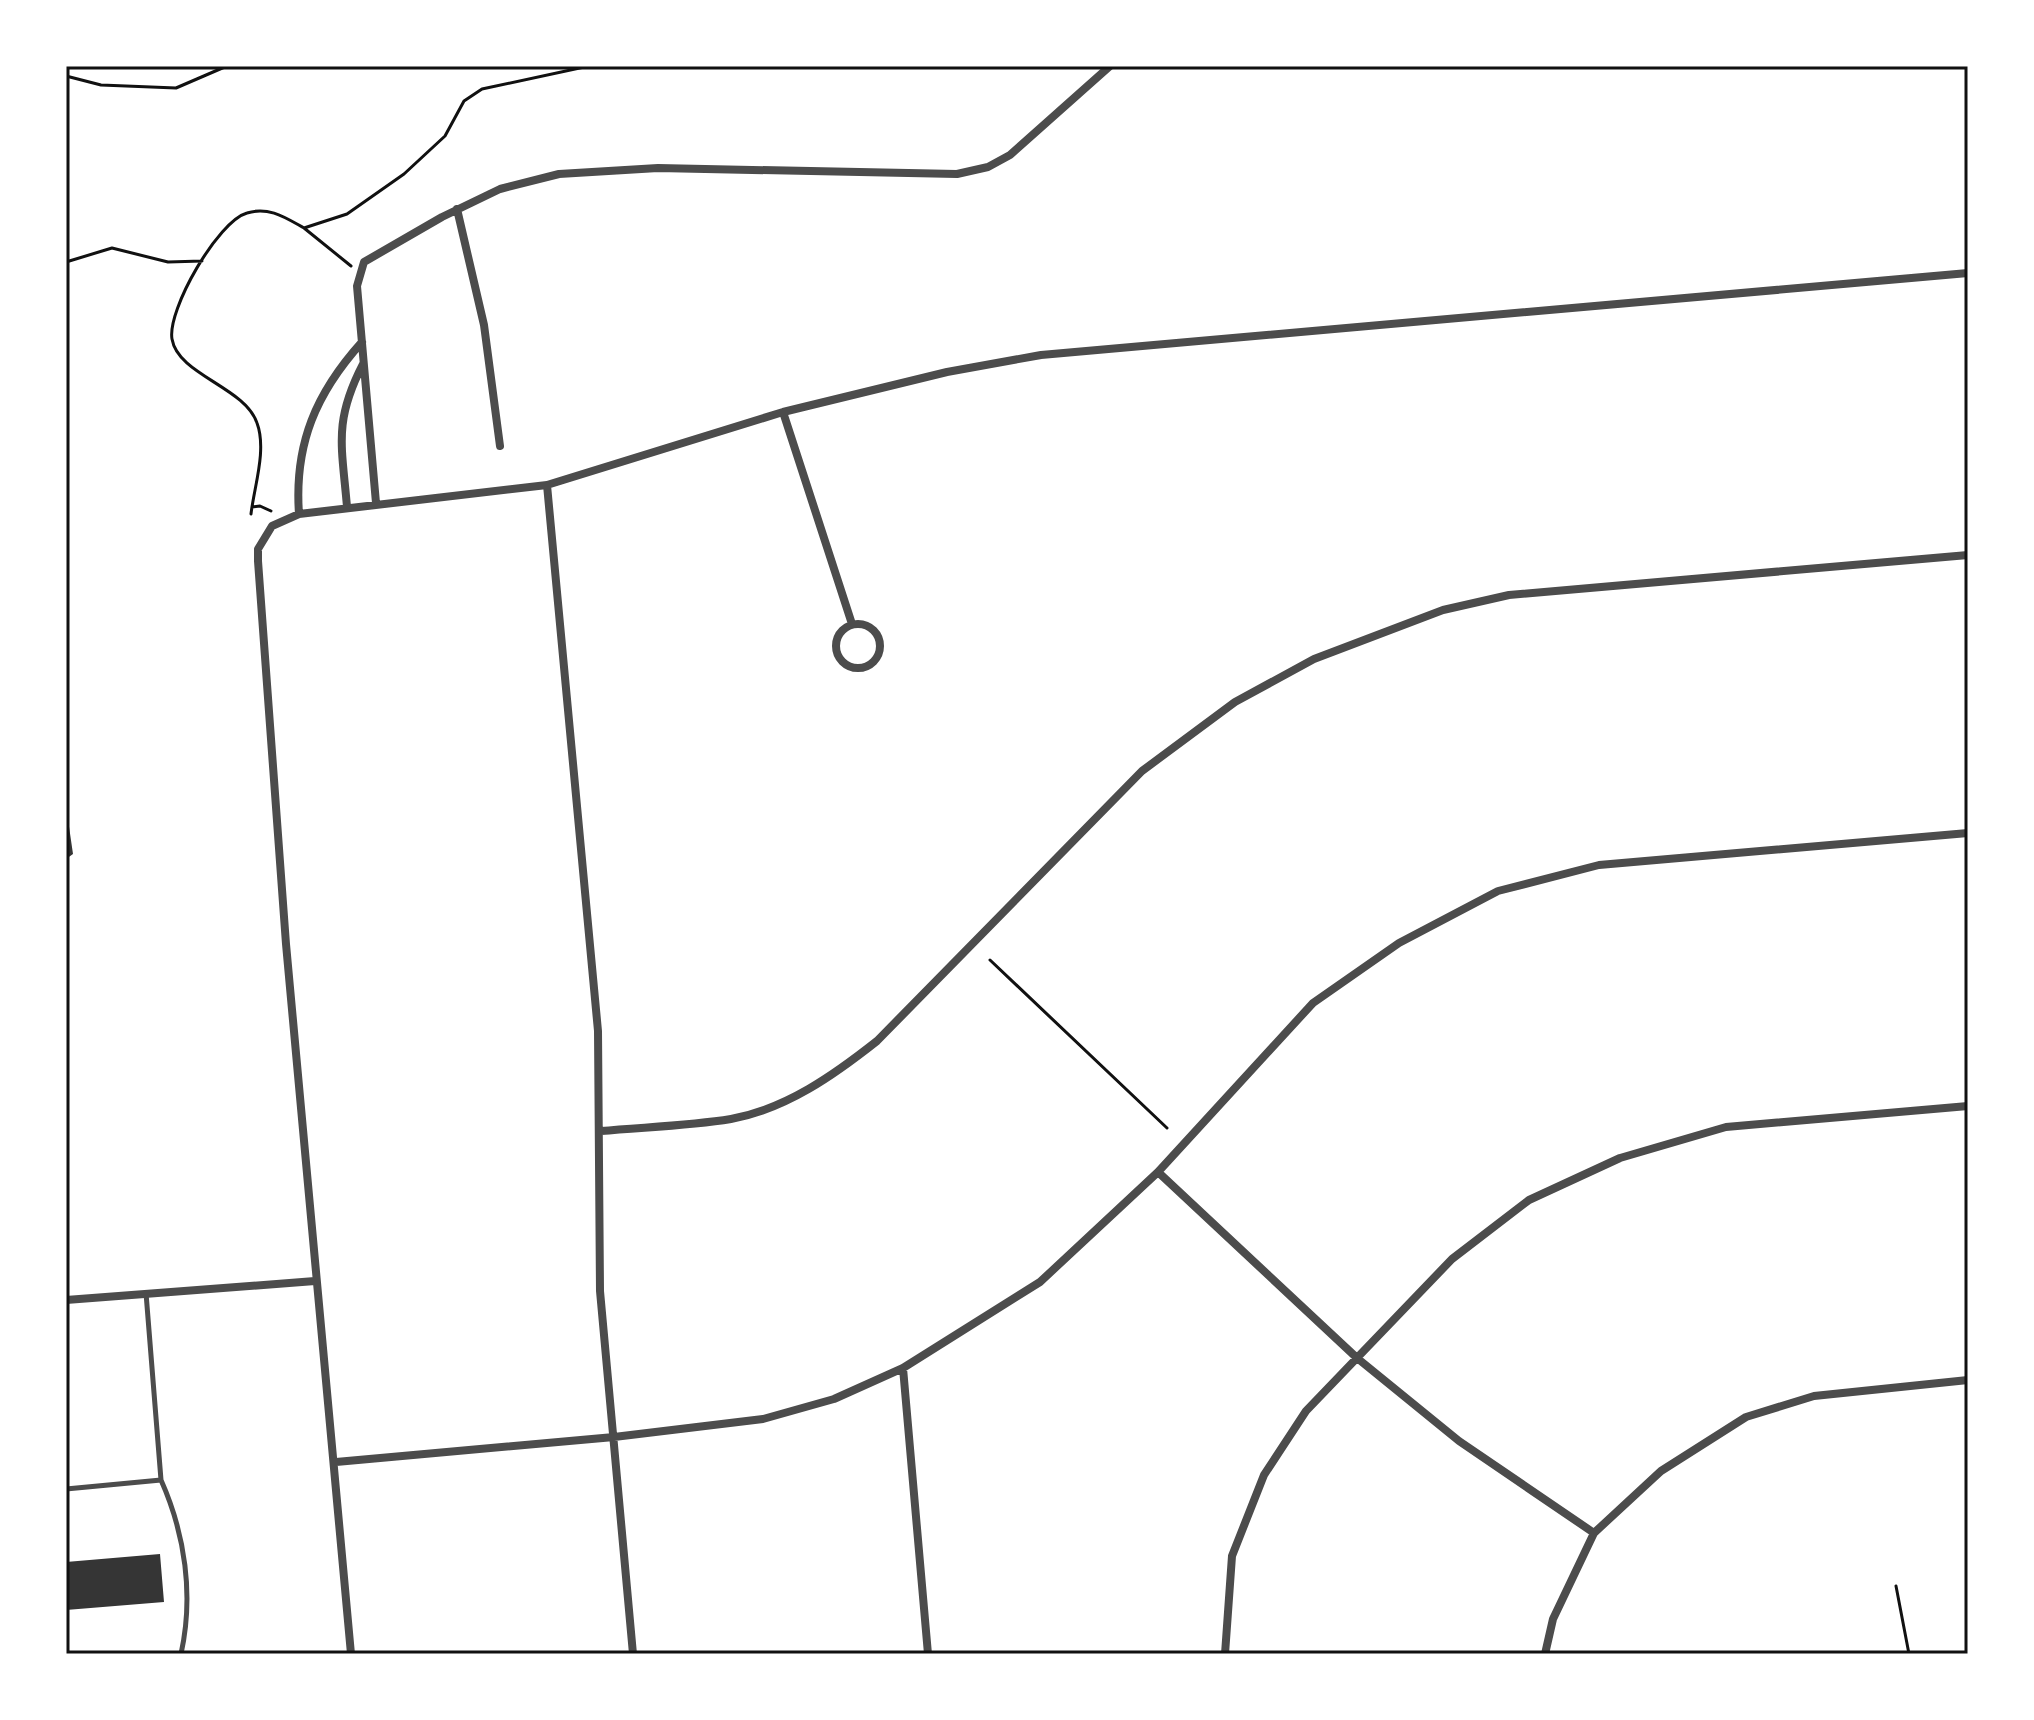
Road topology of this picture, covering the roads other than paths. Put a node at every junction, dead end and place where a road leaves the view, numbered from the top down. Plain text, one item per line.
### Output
1 (1110, 66) edge
2 (457, 209) junction
3 (1968, 273) edge
4 (362, 342) junction
5 (363, 363) junction
6 (783, 412) junction
7 (500, 446) dead end
8 (547, 485) junction
9 (376, 503) junction
10 (347, 507) junction
11 (299, 514) junction
12 (1968, 555) edge
13 (852, 624) junction
14 (1968, 833) edge
15 (1968, 1106) edge
16 (601, 1131) junction
17 (1158, 1172) junction
18 (315, 1281) junction
19 (146, 1292) junction
20 (66, 1300) edge
21 (1357, 1358) junction
22 (903, 1368) junction
23 (1968, 1380) edge
24 (614, 1437) junction
25 (336, 1462) junction
26 (161, 1480) junction
27 (66, 1489) edge
28 (1594, 1533) junction
29 (181, 1654) edge
30 (351, 1654) edge
31 (633, 1654) edge
32 (928, 1654) edge
33 (1225, 1654) edge
34 (1545, 1654) edge

1 - 2 street
2 - 4 street
2 - 7 street
3 - 6 street
4 - 5 street
4 - 11 street
5 - 9 street
5 - 10 street
6 - 8 street
6 - 13 street
8 - 9 street
8 - 16 street
9 - 10 street
10 - 11 street
11 - 18 street
12 - 16 street
13 - 13 street
14 - 17 street
15 - 21 street
16 - 24 street
17 - 21 street
17 - 22 street
18 - 19 street
18 - 25 street
19 - 20 street
19 - 26 lane
21 - 28 street
21 - 33 street
22 - 24 street
22 - 32 street
23 - 28 street
24 - 25 street
24 - 31 street
25 - 30 street
26 - 27 lane
26 - 29 lane
28 - 34 street

